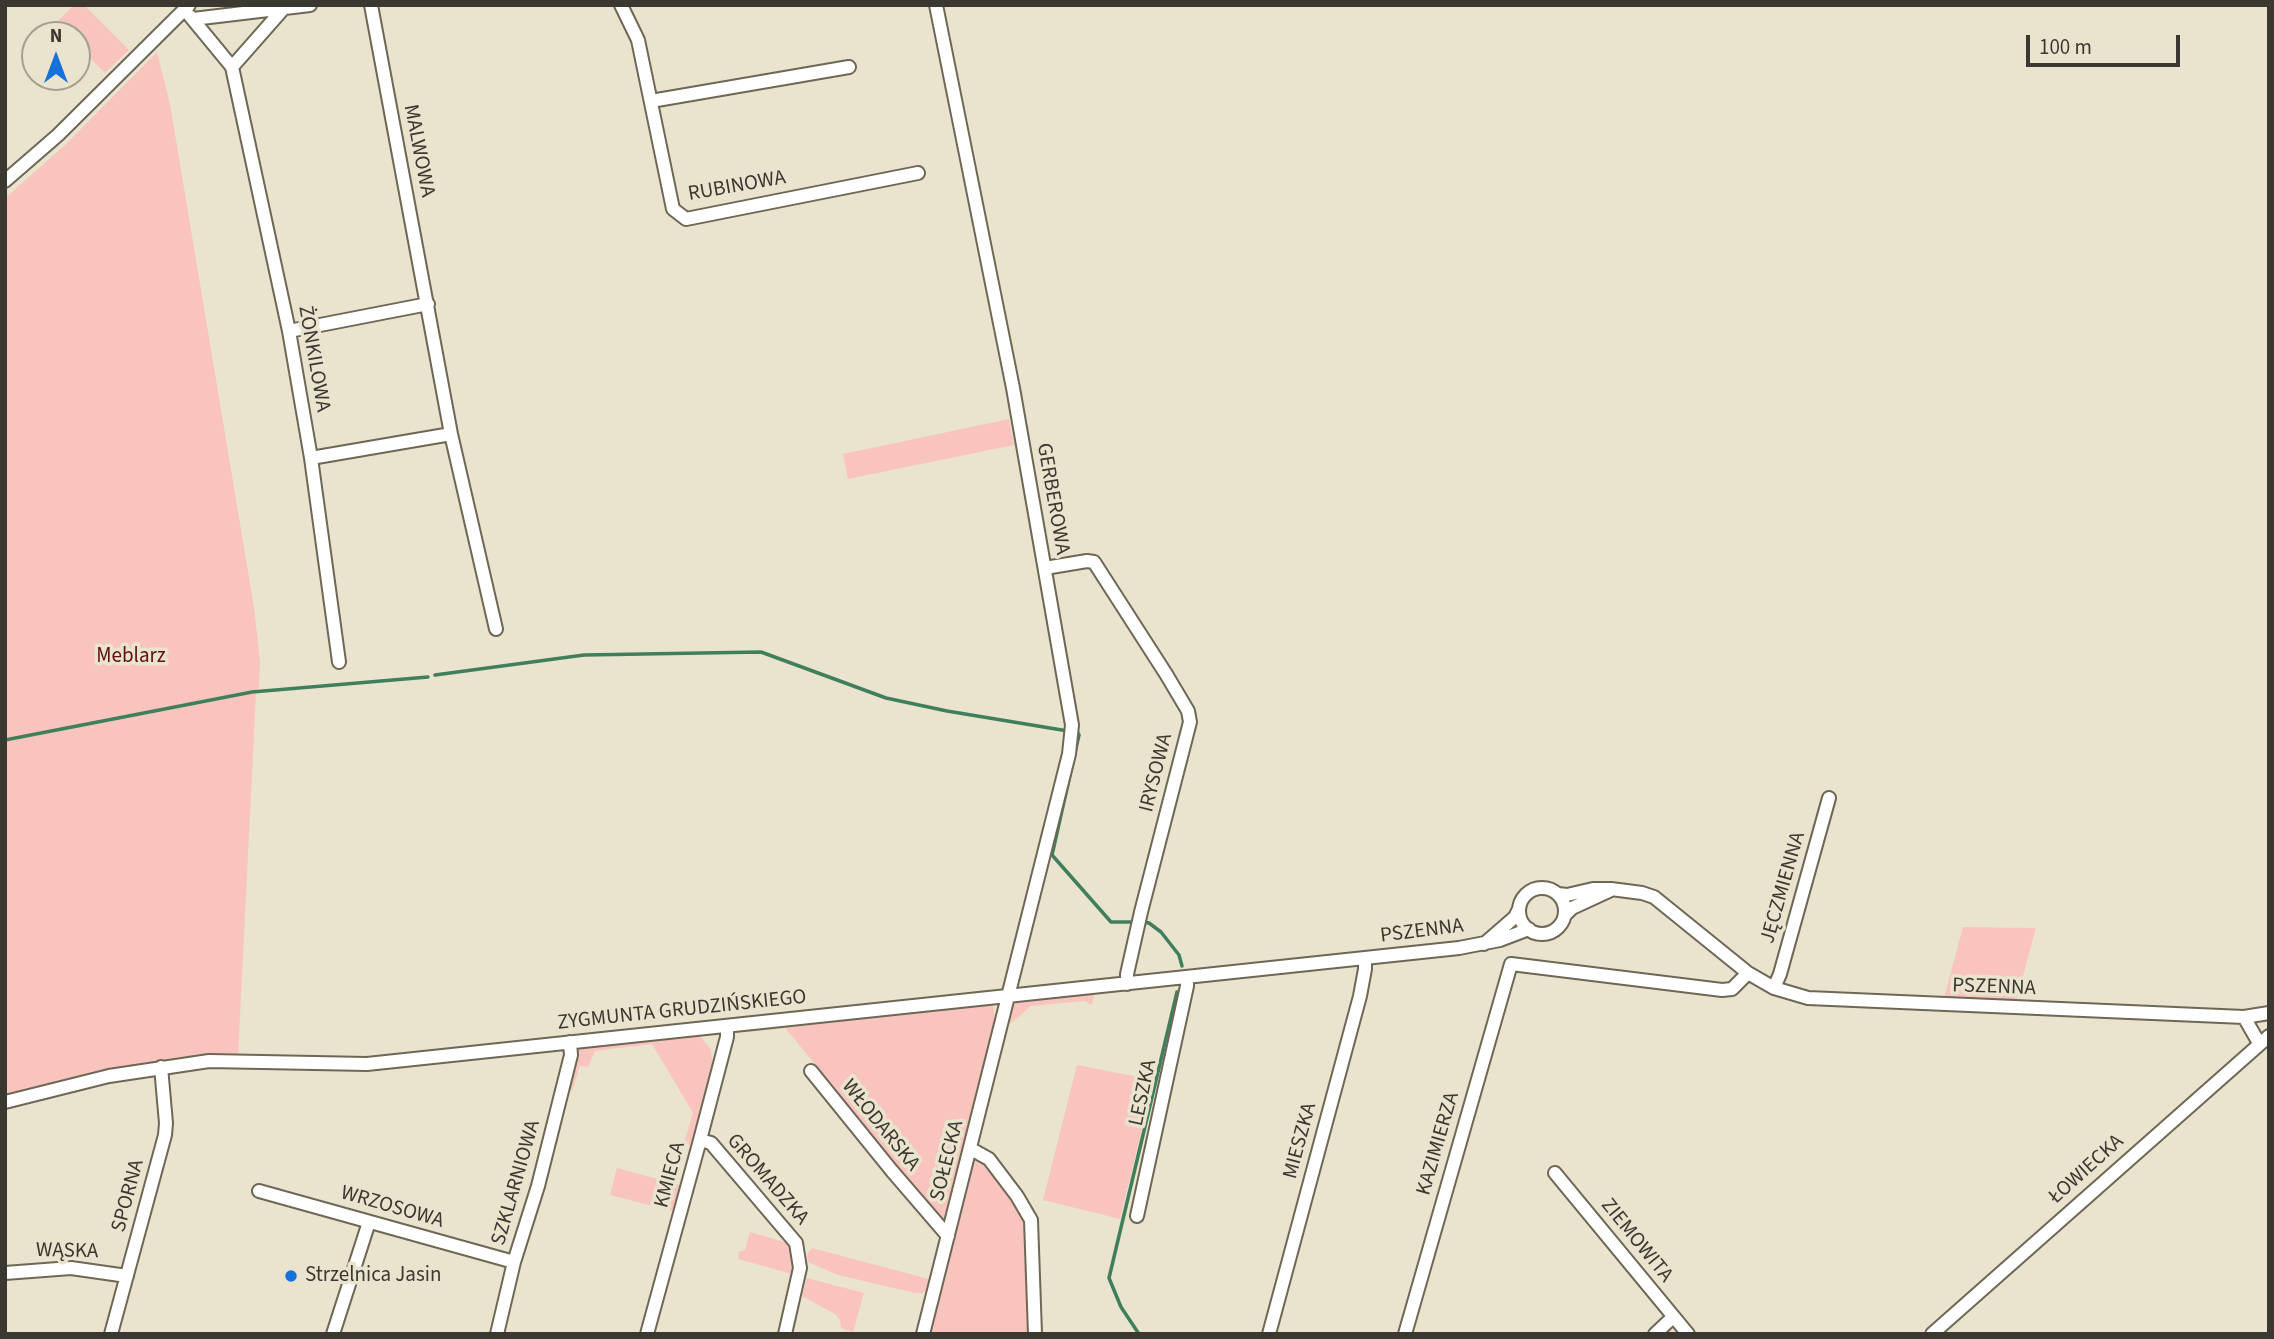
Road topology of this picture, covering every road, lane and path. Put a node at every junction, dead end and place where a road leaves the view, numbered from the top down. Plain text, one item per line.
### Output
1 (310, 5) edge
2 (371, 5) edge
3 (621, 5) edge
4 (936, 5) edge
5 (284, 8) junction
6 (188, 12) edge
7 (232, 67) junction
8 (849, 67) dead end
9 (651, 102) junction
10 (918, 173) dead end
11 (5, 181) edge
12 (428, 304) junction
13 (289, 331) junction
14 (451, 434) junction
15 (311, 458) junction
16 (1045, 568) junction
17 (496, 629) dead end
18 (339, 662) dead end
19 (1829, 798) dead end
20 (1611, 890) junction
21 (1558, 894) junction
22 (1519, 909) junction
23 (1565, 915) junction
24 (1529, 929) junction
25 (1483, 944) junction
26 (1365, 958) junction
27 (1748, 973) junction
28 (1187, 978) junction
29 (1127, 984) junction
30 (1774, 988) junction
31 (1008, 997) junction
32 (2256, 1015) edge
33 (727, 1026) junction
34 (2269, 1028) edge
35 (2264, 1039) edge
36 (570, 1042) junction
37 (161, 1067) junction
38 (811, 1071) dead end
39 (5, 1102) edge
40 (700, 1140) junction
41 (971, 1149) junction
42 (1555, 1173) dead end
43 (259, 1191) dead end
44 (1137, 1216) dead end
45 (369, 1222) junction
46 (948, 1236) junction
47 (514, 1262) junction
48 (5, 1273) edge
49 (127, 1276) junction
50 (1674, 1317) junction
51 (111, 1334) edge
52 (333, 1334) edge
53 (497, 1334) edge
54 (647, 1334) edge
55 (785, 1334) edge
56 (923, 1334) edge
57 (1035, 1334) edge
58 (1269, 1334) edge
59 (1405, 1334) edge
60 (1655, 1334) edge
61 (1688, 1334) edge
62 (1932, 1334) edge

1 - 5 street
2 - 12 street, MALWOWA
3 - 9 street, RUBINOWA
4 - 16 street, GERBEROWA
5 - 6 street
5 - 7 street
6 - 7 street, ŻONKILOWA
6 - 11 street
7 - 13 street, ŻONKILOWA
8 - 9 street
9 - 10 street, RUBINOWA
12 - 13 street
12 - 14 street, MALWOWA
13 - 15 street, ŻONKILOWA
14 - 15 street
14 - 17 street, MALWOWA
15 - 18 street, ŻONKILOWA
16 - 29 street, IRYSOWA
16 - 31 street, GERBEROWA
19 - 30 street, JĘCZMIENNA
20 - 21 street, PSZENNA
20 - 23 street, PSZENNA
20 - 27 street, PSZENNA
21 - 22 street, PSZENNA
21 - 23 street
22 - 24 street
22 - 25 street, PSZENNA
23 - 24 street, PSZENNA
24 - 25 street, PSZENNA
25 - 26 street, PSZENNA
26 - 28 street, ZYGMUNTA GRUDZIŃSKIEGO
26 - 58 street, MIESZKA
27 - 30 street, PSZENNA
27 - 59 street, KAZIMIERZA
28 - 29 street, ZYGMUNTA GRUDZIŃSKIEGO
28 - 44 street, LESZKA
29 - 31 street, ZYGMUNTA GRUDZIŃSKIEGO
30 - 32 street, PSZENNA
31 - 33 street, ZYGMUNTA GRUDZIŃSKIEGO
31 - 41 street, SOŁECKA
32 - 34 street
32 - 35 street
33 - 36 street, ZYGMUNTA GRUDZIŃSKIEGO
33 - 40 street, KMIECA
35 - 62 street, ŁOWIECKA
36 - 37 street, ZYGMUNTA GRUDZIŃSKIEGO
36 - 47 street, SZKLARNIOWA
37 - 39 street, ZYGMUNTA GRUDZIŃSKIEGO
37 - 49 street, SPORNA
38 - 46 street, WŁODARSKA
40 - 54 street, KMIECA
40 - 55 street, GROMADZKA
41 - 46 street, SOŁECKA
41 - 57 street
42 - 50 street, ZIEMOWITA
43 - 45 street, WRZOSOWA
45 - 47 street, WRZOSOWA
45 - 52 street
46 - 56 street, SOŁECKA
47 - 53 street, SZKLARNIOWA
48 - 49 street, WĄSKA
49 - 51 street, SPORNA
50 - 60 street
50 - 61 street, ZIEMOWITA

